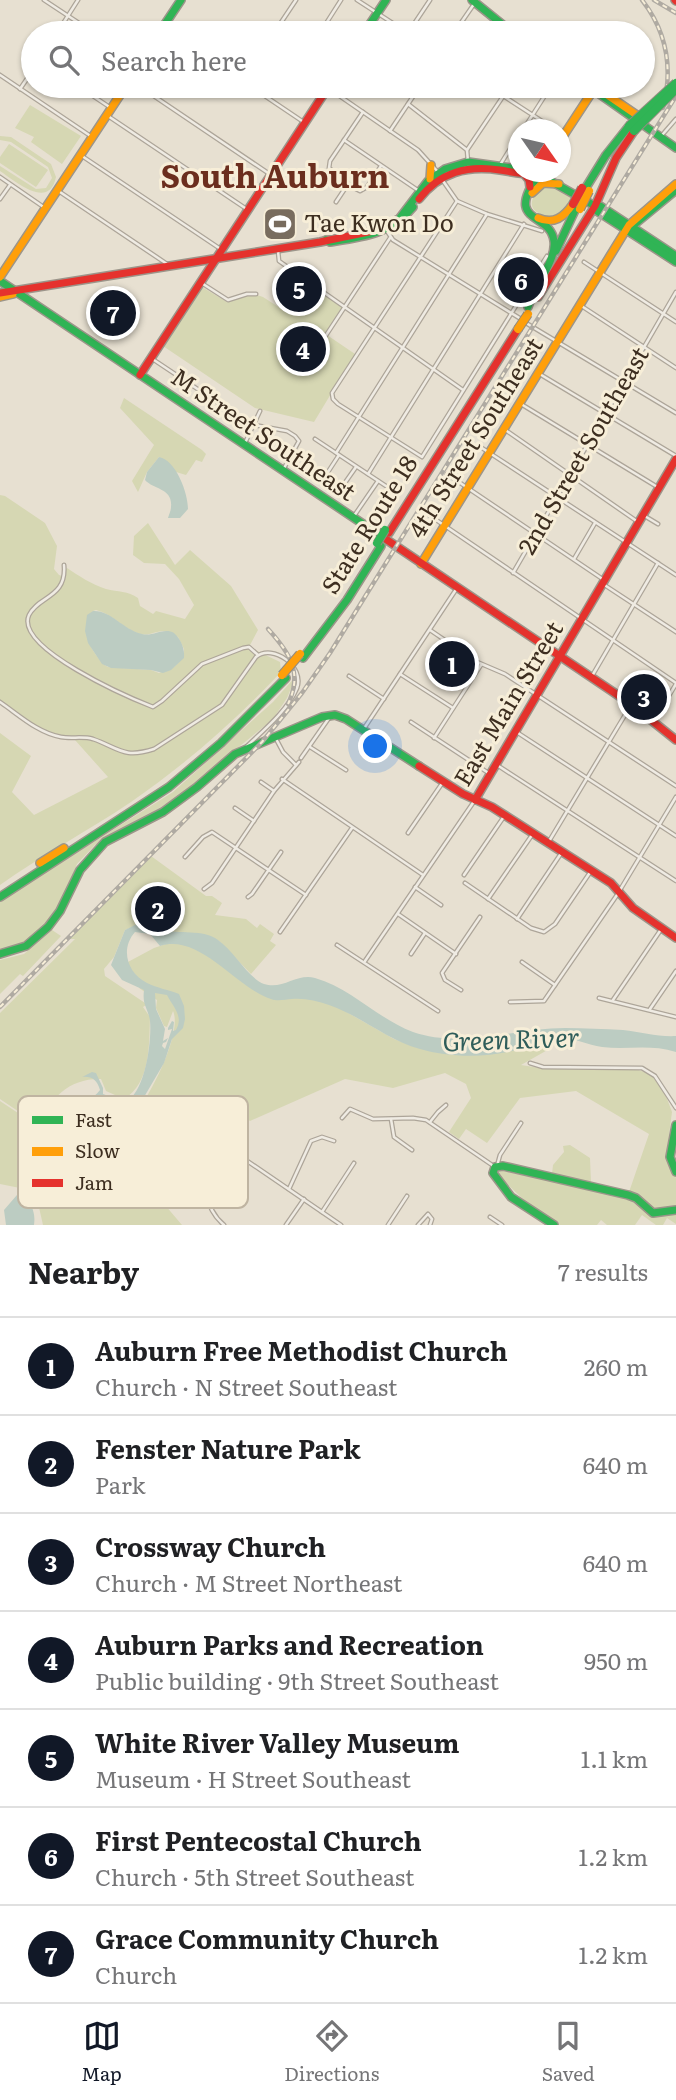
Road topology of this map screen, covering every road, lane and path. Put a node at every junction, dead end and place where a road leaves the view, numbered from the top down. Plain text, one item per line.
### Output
1 (44, 0) edge
2 (78, 0) edge
3 (181, 0) edge
4 (296, 0) edge
5 (341, 0) edge
6 (357, 0) edge
7 (386, 0) edge
8 (430, 0) edge
9 (473, 1) edge
10 (377, 13) junction
11 (68, 16) junction
12 (65, 21) edge
13 (76, 21) edge
14 (167, 21) edge
15 (282, 21) edge
16 (328, 21) edge
17 (372, 21) edge
18 (389, 21) edge
19 (416, 21) edge
20 (461, 21) edge
21 (493, 21) edge
22 (0, 75) edge
23 (676, 83) edge
24 (20, 89) edge
25 (676, 89) edge
26 (34, 98) edge
27 (93, 98) edge
28 (118, 98) edge
29 (157, 98) edge
30 (268, 98) edge
31 (322, 98) edge
32 (344, 98) edge
33 (412, 98) edge
34 (502, 98) edge
35 (506, 98) edge
36 (544, 98) edge
37 (585, 98) edge
38 (606, 98) edge
39 (612, 98) edge
40 (408, 104) junction
41 (109, 111) junction
42 (363, 112) junction
43 (533, 115) junction
44 (530, 119) edge
45 (539, 119) edge
46 (675, 120) edge
47 (305, 123) junction
48 (571, 123) edge
49 (631, 129) junction
50 (390, 131) junction
51 (663, 134) junction
52 (92, 137) junction
53 (344, 140) junction
54 (676, 146) edge
55 (467, 150) junction
56 (508, 153) edge
57 (80, 155) junction
58 (464, 163) junction
59 (431, 165) junction
60 (500, 165) junction
61 (382, 166) junction
62 (508, 167) edge
63 (508, 170) edge
64 (271, 175) junction
65 (440, 175) junction
66 (0, 177) edge
67 (429, 179) junction
68 (531, 182) edge
69 (554, 182) edge
70 (10, 184) junction
71 (348, 184) junction
72 (559, 184) junction
73 (676, 184) edge
74 (421, 189) junction
75 (586, 189) junction
76 (57, 190) junction
77 (531, 190) junction
78 (676, 190) edge
79 (0, 199) edge
80 (457, 201) junction
81 (336, 202) dead end
82 (577, 206) junction
83 (594, 206) junction
84 (45, 208) junction
85 (247, 210) junction
86 (487, 214) junction
87 (524, 224) junction
88 (629, 228) junction
89 (542, 231) dead end
90 (387, 233) junction
91 (223, 247) junction
92 (277, 248) junction
93 (231, 256) junction
94 (547, 256) dead end
95 (676, 256) edge
96 (216, 258) junction
97 (421, 258) junction
98 (200, 261) junction
99 (584, 262) dead end
100 (676, 262) edge
101 (170, 266) junction
102 (207, 273) junction
103 (600, 273) junction
104 (449, 275) junction
105 (0, 281) edge
106 (200, 282) junction
107 (317, 288) junction
108 (34, 289) junction
109 (15, 292) junction
110 (676, 292) edge
111 (256, 294) dead end
112 (480, 294) junction
113 (0, 295) edge
114 (538, 297) junction
115 (32, 303) junction
116 (580, 305) junction
117 (345, 307) junction
118 (526, 311) junction
119 (296, 312) dead end
120 (511, 313) junction
121 (663, 314) junction
122 (676, 323) edge
123 (375, 328) junction
124 (558, 342) junction
125 (404, 348) junction
126 (645, 348) junction
127 (317, 349) dead end
128 (151, 358) junction
129 (676, 368) edge
130 (434, 369) junction
131 (538, 373) junction
132 (140, 375) junction
133 (625, 382) junction
134 (463, 390) junction
135 (520, 403) junction
136 (260, 411) dead end
137 (676, 412) edge
138 (606, 414) junction
139 (360, 418) junction
140 (254, 425) junction
141 (504, 429) junction
142 (391, 438) junction
143 (315, 439) dead end
144 (244, 445) junction
145 (587, 445) junction
146 (486, 450) junction
147 (337, 454) junction
148 (676, 457) edge
149 (356, 467) junction
150 (282, 471) junction
151 (368, 474) junction
152 (447, 474) dead end
153 (570, 475) junction
154 (377, 481) junction
155 (467, 488) junction
156 (659, 488) junction
157 (392, 491) dead end
158 (557, 497) junction
159 (425, 513) dead end
160 (352, 519) junction
161 (641, 519) junction
162 (596, 522) junction
163 (658, 524) dead end
164 (444, 526) junction
165 (535, 534) junction
166 (627, 542) junction
167 (574, 559) junction
168 (658, 563) junction
169 (421, 564) junction
170 (64, 565) dead end
171 (513, 573) junction
172 (676, 575) edge
173 (603, 582) junction
174 (457, 588) junction
175 (634, 604) junction
176 (581, 619) junction
177 (429, 630) junction
178 (676, 632) edge
179 (612, 641) junction
180 (258, 655) junction
181 (559, 657) junction
182 (481, 665) junction
183 (400, 674) junction
184 (349, 676) dead end
185 (284, 677) junction
186 (591, 678) junction
187 (676, 683) edge
188 (536, 695) junction
189 (384, 699) junction
190 (0, 702) edge
191 (631, 704) junction
192 (453, 708) junction
193 (331, 715) junction
194 (411, 722) dead end
195 (653, 722) junction
196 (363, 730) junction
197 (515, 732) junction
198 (275, 737) junction
199 (434, 738) junction
200 (676, 740) edge
201 (608, 741) junction
202 (309, 747) junction
203 (245, 748) junction
204 (298, 762) junction
205 (496, 764) junction
206 (346, 770) dead end
207 (490, 774) junction
208 (587, 778) junction
209 (282, 779) junction
210 (261, 782) dead end
211 (443, 782) junction
212 (676, 786) edge
213 (274, 791) junction
214 (473, 796) junction
215 (676, 797) edge
216 (235, 808) dead end
217 (568, 810) junction
218 (505, 814) junction
219 (254, 821) junction
220 (659, 825) junction
221 (353, 827) junction
222 (408, 834) dead end
223 (533, 834) junction
224 (676, 836) edge
225 (548, 843) junction
226 (236, 847) junction
227 (281, 852) dead end
228 (562, 852) junction
229 (639, 856) junction
230 (185, 857) dead end
231 (269, 870) junction
232 (591, 871) junction
233 (423, 875) junction
234 (464, 875) dead end
235 (676, 881) edge
236 (465, 883) dead end
237 (415, 887) junction
238 (204, 889) dead end
239 (0, 890) edge
240 (619, 891) junction
241 (306, 895) junction
242 (0, 897) edge
243 (248, 897) dead end
244 (488, 898) junction
245 (441, 905) dead end
246 (397, 914) junction
247 (480, 917) dead end
248 (517, 919) junction
249 (662, 928) junction
250 (280, 932) dead end
251 (425, 933) junction
252 (676, 938) edge
253 (338, 945) dead end
254 (0, 954) edge
255 (411, 954) dead end
256 (456, 954) junction
257 (365, 961) junction
258 (522, 962) dead end
259 (676, 971) edge
260 (555, 985) junction
261 (461, 990) dead end
262 (599, 998) dead end
263 (613, 1000) junction
264 (510, 1002) dead end
265 (650, 1009) junction
266 (438, 1011) dead end
267 (676, 1017) edge
268 (530, 1063) dead end
269 (446, 1105) dead end
270 (676, 1108) edge
271 (342, 1118) dead end
272 (391, 1119) junction
273 (430, 1122) junction
274 (521, 1123) dead end
275 (676, 1125) edge
276 (334, 1141) dead end
277 (412, 1150) dead end
278 (248, 1161) edge
279 (354, 1163) dead end
280 (496, 1167) junction
281 (676, 1172) edge
282 (289, 1189) junction
283 (407, 1196) dead end
284 (304, 1199) junction
285 (212, 1208) edge
286 (676, 1210) edge
287 (322, 1212) junction
288 (490, 1217) dead end
289 (224, 1225) edge
290 (286, 1225) edge
291 (341, 1225) edge
292 (388, 1225) edge
293 (418, 1225) edge
294 (430, 1225) edge
295 (502, 1225) edge
296 (554, 1225) edge

1 - 11 street
2 - 11 street
3 - 14 main road
4 - 15 street
5 - 16 street
6 - 10 street
7 - 10 main road
8 - 19 street
9 - 20 street
9 - 21 main road
10 - 17 main road
10 - 18 street
11 - 12 street
11 - 13 street
22 - 24 street
23 - 49 main road, State Route 18, bridge
25 - 49 main road, State Route 18, bridge
26 - 52 street
27 - 41 street
28 - 41 main road
29 - 64 street
30 - 47 street
31 - 47 main road
32 - 42 street
33 - 40 street
34 - 55 street
35 - 43 street
36 - 43 street
37 - 48 main road
38 - 54 main road
39 - 51 main road
40 - 50 street
40 - 55 street
41 - 52 main road
41 - 85 street
42 - 50 street
42 - 53 street
43 - 44 street
43 - 45 street
46 - 51 street
47 - 64 main road
49 - 75 main road, State Route 18
49 - 75 main road, State Route 18
49 - 83 main road
50 - 59 street
51 - 54 main road
52 - 57 main road
53 - 61 street
53 - 71 street
55 - 58 street
56 - 60 street
57 - 76 main road
57 - 91 street
58 - 60 main road
58 - 65 main road
59 - 65 street
59 - 67 main road
60 - 62 main road
61 - 71 street
61 - 74 street
63 - 65 main road
64 - 85 main road
65 - 67 main road
65 - 74 main road
65 - 80 street
65 - 90 main road
66 - 70 street
67 - 74 main road
68 - 77 main road
69 - 72 main road
70 - 79 street
70 - 84 street
71 - 81 street
72 - 77 main road
72 - 83 main road
73 - 88 main road
74 - 90 main road
75 - 82 main road, State Route 18, bridge
76 - 84 main road
76 - 101 street
77 - 82 main road
77 - 118 main road
78 - 88 main road
80 - 86 street
80 - 97 street
82 - 114 main road, State Route 18
82 - 118 main road, State Route 18
83 - 88 main road
83 - 114 main road
84 - 105 main road
85 - 91 main road
86 - 87 street
86 - 104 street
87 - 89 street
87 - 112 street
88 - 95 main road
88 - 100 main road
88 - 103 main road, 4th Street Southeast
90 - 92 main road
90 - 97 street
90 - 117 street
91 - 93 main road
91 - 96 main road
92 - 93 main road
92 - 107 street
93 - 96 main road
94 - 120 street
96 - 98 main road
96 - 102 main road
97 - 104 street
97 - 123 street
98 - 101 main road
98 - 102 main road
99 - 103 street
101 - 108 main road
102 - 106 main road
103 - 116 main road, 4th Street Southeast
103 - 121 street
104 - 112 street
104 - 125 street
105 - 109 main road, M Street Southeast
106 - 111 street
106 - 128 main road
107 - 117 street
107 - 119 street
108 - 109 main road
108 - 115 main road
109 - 113 main road
109 - 115 main road, M Street Southeast
110 - 121 street, 2nd Street Southeast
112 - 120 street
112 - 130 street
114 - 118 main road, State Route 18
115 - 132 main road, M Street Southeast
116 - 124 main road, 4th Street Southeast
116 - 126 street
117 - 123 street
117 - 127 street
118 - 185 main road, State Route 18, bridge
120 - 124 street
120 - 134 street
121 - 122 street
121 - 126 street, 2nd Street Southeast
123 - 125 street
123 - 139 street
124 - 131 main road, 4th Street Southeast
124 - 133 street
125 - 130 street
125 - 139 street
126 - 129 street
126 - 133 street, 2nd Street Southeast
128 - 132 main road
128 - 140 street
130 - 134 street
130 - 142 street
131 - 135 main road, 4th Street Southeast
131 - 138 street
132 - 144 main road, M Street Southeast
133 - 137 street
133 - 138 street, 2nd Street Southeast
134 - 142 street
135 - 141 main road, 4th Street Southeast
135 - 145 street
136 - 140 street
138 - 145 street, 2nd Street Southeast
138 - 148 street
139 - 142 street
139 - 147 street
140 - 144 street
140 - 150 street
141 - 146 main road, 4th Street Southeast
141 - 153 street
142 - 151 street
143 - 147 street
144 - 150 main road, M Street Southeast
145 - 153 street, 2nd Street Southeast
145 - 156 street
146 - 155 main road, 4th Street Southeast
146 - 158 street
147 - 149 street
147 - 149 street
148 - 156 main road, East Main Street
149 - 151 street
150 - 160 main road, M Street Southeast
151 - 154 street
152 - 155 street
153 - 158 street, 2nd Street Southeast
153 - 161 street
154 - 157 street
154 - 160 street
155 - 164 main road, 4th Street Southeast
155 - 165 street
156 - 161 main road, East Main Street
158 - 162 street
158 - 165 street, 2nd Street Southeast
159 - 164 street
160 - 169 main road, M Street Southeast
161 - 163 street
161 - 166 main road, East Main Street
162 - 166 street
162 - 167 street
164 - 169 main road, 4th Street Southeast
164 - 171 street
165 - 167 street
165 - 171 street, 2nd Street Southeast
166 - 168 street
166 - 173 main road, East Main Street
167 - 173 street
168 - 172 street
168 - 175 street
169 - 174 main road, M Street Southeast
170 - 180 street
171 - 176 street
173 - 175 street
173 - 176 main road, East Main Street
174 - 177 street
174 - 181 main road, M Street Southeast
175 - 178 street
175 - 179 street
176 - 179 street
176 - 181 main road, East Main Street
177 - 182 street
177 - 183 street
179 - 186 street
179 - 187 street
180 - 190 street
180 - 203 street
181 - 186 main road, M Street Southeast
181 - 188 main road, East Main Street
182 - 188 street
182 - 192 street
183 - 189 street
183 - 192 street
184 - 189 street
185 - 239 main road, State Route 18
185 - 242 main road, State Route 18
186 - 191 main road, M Street Southeast
187 - 195 street
188 - 197 main road, East Main Street
188 - 201 street
189 - 196 street
191 - 195 main road, M Street Southeast
191 - 201 street
192 - 199 street
193 - 196 main road
193 - 198 main road
193 - 202 street
194 - 199 street
195 - 200 main road, M Street Southeast
196 - 211 main road
197 - 205 main road, East Main Street
197 - 208 street
198 - 203 main road
198 - 204 street
199 - 207 street
201 - 208 street
201 - 212 street
202 - 204 street
202 - 206 street
203 - 254 main road
204 - 209 street
205 - 207 main road, East Main Street
205 - 217 street
207 - 214 main road, East Main Street
208 - 217 street
208 - 220 street
209 - 213 street
209 - 221 street
210 - 213 street
211 - 214 main road
211 - 222 street
213 - 219 street
214 - 218 main road
214 - 233 street, East Main Street
215 - 220 street
216 - 219 street
217 - 225 street
217 - 229 street
218 - 223 main road
218 - 234 street
219 - 226 street
220 - 224 street
220 - 229 street
221 - 233 street
221 - 241 street
223 - 225 main road
223 - 244 street
225 - 228 main road
226 - 230 street
226 - 231 street
226 - 238 street
227 - 231 street
228 - 232 main road
228 - 248 street
229 - 235 street
229 - 240 street
231 - 241 street
231 - 243 street
232 - 240 main road
232 - 248 street
233 - 237 street, East Main Street
236 - 244 street
237 - 245 street
237 - 246 street, East Main Street
240 - 249 main road
240 - 260 street
241 - 250 street
244 - 248 street
246 - 251 street
246 - 257 street, East Main Street
247 - 256 street
249 - 252 main road
249 - 263 street
251 - 255 street
251 - 256 street
253 - 257 street
256 - 261 street
257 - 266 street
258 - 260 street
259 - 265 street
260 - 264 street
262 - 263 street
263 - 265 street
265 - 267 street
268 - 270 street
269 - 273 street
271 - 272 street
272 - 273 street
272 - 277 street
273 - 280 street
274 - 280 street
275 - 281 main road
276 - 282 street
278 - 282 street
279 - 287 street
280 - 286 main road
280 - 296 main road
282 - 284 street
283 - 292 street
284 - 287 street
284 - 290 street
285 - 289 street
287 - 291 street
288 - 295 street
293 - 294 street

